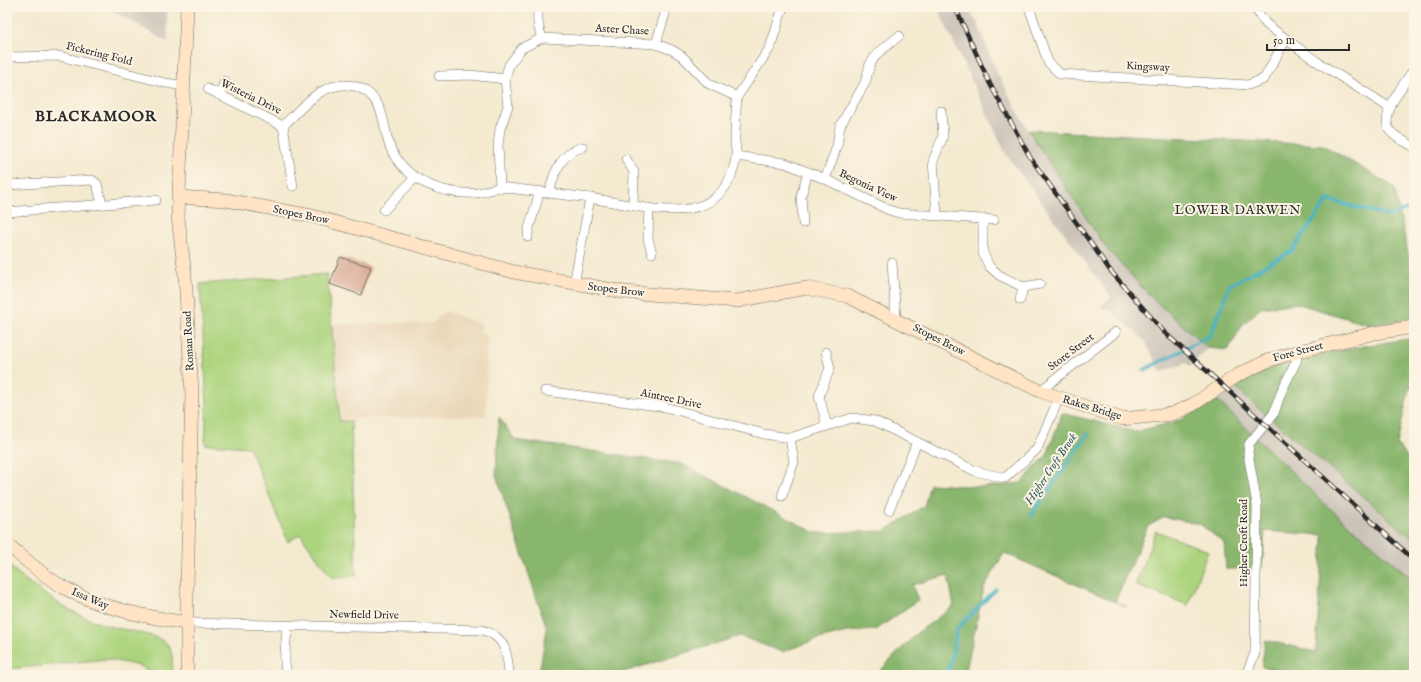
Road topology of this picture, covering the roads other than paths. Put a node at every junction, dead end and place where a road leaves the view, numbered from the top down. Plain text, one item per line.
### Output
1 (186, 7) edge
2 (539, 7) edge
3 (667, 7) edge
4 (783, 7) edge
5 (1029, 7) edge
6 (1254, 7) edge
7 (899, 36) dead end
8 (542, 38) junction
9 (1286, 39) junction
10 (656, 44) junction
11 (7, 57) edge
12 (1414, 69) edge
13 (439, 76) dead end
14 (505, 79) junction
15 (225, 81) dead end
16 (184, 86) junction
17 (208, 89) dead end
18 (219, 95) junction
19 (737, 97) junction
20 (1390, 108) junction
21 (941, 112) dead end
22 (283, 126) junction
23 (583, 147) dead end
24 (1414, 147) edge
25 (736, 156) junction
26 (626, 159) dead end
27 (808, 172) junction
28 (414, 178) junction
29 (824, 179) junction
30 (7, 185) edge
31 (292, 186) dead end
32 (500, 187) junction
33 (539, 191) junction
34 (550, 192) junction
35 (178, 197) junction
36 (590, 198) junction
37 (156, 200) dead end
38 (102, 204) junction
39 (633, 205) junction
40 (649, 208) junction
41 (384, 210) dead end
42 (7, 212) edge
43 (937, 215) junction
44 (983, 219) junction
45 (994, 220) dead end
46 (803, 223) dead end
47 (528, 238) dead end
48 (652, 253) dead end
49 (892, 263) dead end
50 (574, 284) junction
51 (1040, 284) dead end
52 (1023, 286) junction
53 (1020, 300) dead end
54 (896, 318) junction
55 (1414, 327) edge
56 (1116, 332) dead end
57 (826, 352) dead end
58 (1296, 352) junction
59 (545, 391) dead end
60 (1040, 391) junction
61 (1059, 398) junction
62 (1192, 405) joint
63 (826, 426) junction
64 (790, 438) junction
65 (917, 442) junction
66 (782, 496) dead end
67 (889, 510) dead end
68 (7, 544) edge
69 (186, 623) junction
70 (287, 626) junction
71 (187, 675) edge
72 (287, 675) edge
73 (509, 675) edge
74 (1246, 675) edge

1 - 16 main road, Roman Road
2 - 8 street
3 - 10 street
4 - 19 street
5 - 9 street, Kingsway
6 - 9 street
7 - 29 street
8 - 10 street, Aster Chase
8 - 14 street
9 - 20 street
10 - 19 street, Aster Chase
11 - 16 street, Pickering Fold
12 - 20 street
13 - 14 street
14 - 32 street
15 - 18 street
16 - 35 main road, Roman Road
17 - 18 street, Wisteria Drive
18 - 22 street, Wisteria Drive
19 - 25 street
20 - 24 street
21 - 43 street
22 - 28 street, Wisteria Drive
22 - 31 street, Wisteria Drive
23 - 34 street
25 - 27 street, Begonia View
25 - 40 street
26 - 39 street
27 - 29 street, Begonia View
27 - 46 street
28 - 32 street, Wisteria Drive
28 - 41 street
29 - 43 street, Begonia View
30 - 38 street
32 - 33 street
33 - 34 street
33 - 47 street
34 - 36 street
35 - 50 main road, Stopes Brow
35 - 69 main road, Roman Road
36 - 39 street
36 - 50 street
37 - 38 street
38 - 42 street
39 - 40 street
40 - 48 street
43 - 44 street, Begonia View
44 - 45 street, Begonia View
44 - 52 street
49 - 54 street
50 - 54 main road, Stopes Brow
51 - 52 street
52 - 53 street
54 - 60 main road, Stopes Brow
55 - 58 main road, Fore Street
56 - 60 street, Store Street
57 - 63 street
58 - 62 main road, Fore Street
58 - 74 street, Higher Croft Road
59 - 64 street, Aintree Drive
60 - 61 main road, Rakes Bridge
61 - 62 main road, Rakes Bridge
61 - 65 street, Aintree Drive
63 - 64 street, Aintree Drive
63 - 65 street, Aintree Drive
64 - 66 street
65 - 67 street
68 - 69 main road, Issa Way
69 - 70 street, Newfield Drive
69 - 71 main road, Roman Road
70 - 72 street
70 - 73 street, Newfield Drive

